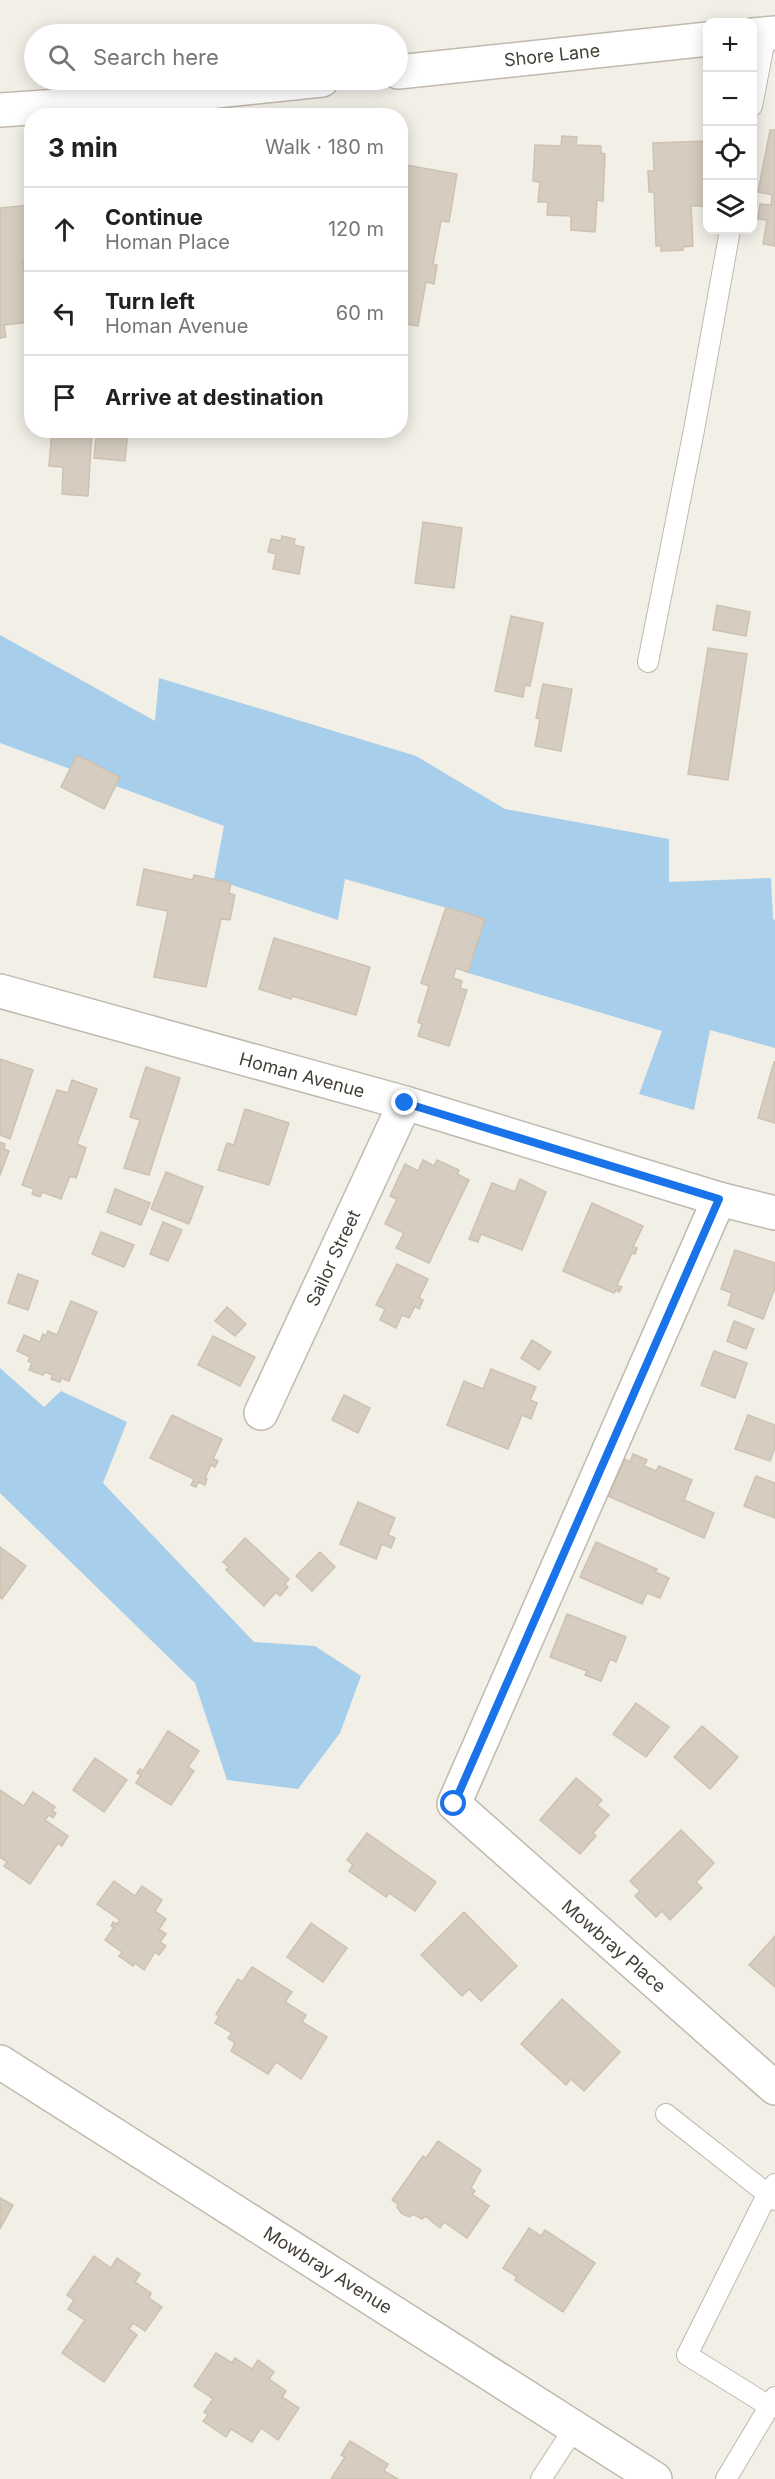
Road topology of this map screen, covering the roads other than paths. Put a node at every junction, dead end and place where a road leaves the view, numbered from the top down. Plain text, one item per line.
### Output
1 (764, 34) edge
2 (703, 40) edge
3 (408, 71) edge
4 (757, 80) edge
5 (227, 90) edge
6 (24, 108) edge
7 (29, 108) edge
8 (0, 110) edge
9 (729, 234) edge
10 (648, 662) dead end
11 (0, 991) edge
12 (405, 1103) junction
13 (719, 1199) junction
14 (775, 1213) edge
15 (261, 1413) dead end
16 (0, 2062) edge
17 (775, 2088) edge
18 (666, 2114) dead end
19 (772, 2193) edge
20 (772, 2402) edge
21 (575, 2427) junction
22 (541, 2479) edge
23 (655, 2479) edge
24 (726, 2479) edge

1 - 4 lane
2 - 3 street, Shore Lane
5 - 7 street
6 - 8 street
9 - 10 lane
11 - 12 street, Homan Avenue
12 - 13 street, Homan Avenue
12 - 15 street, Sailor Street
13 - 14 street, Homan Avenue
13 - 17 street, Mowbray Place
16 - 21 street, Mowbray Avenue
18 - 19 lane
19 - 20 lane
20 - 24 lane
21 - 22 lane
21 - 23 street, Mowbray Avenue

